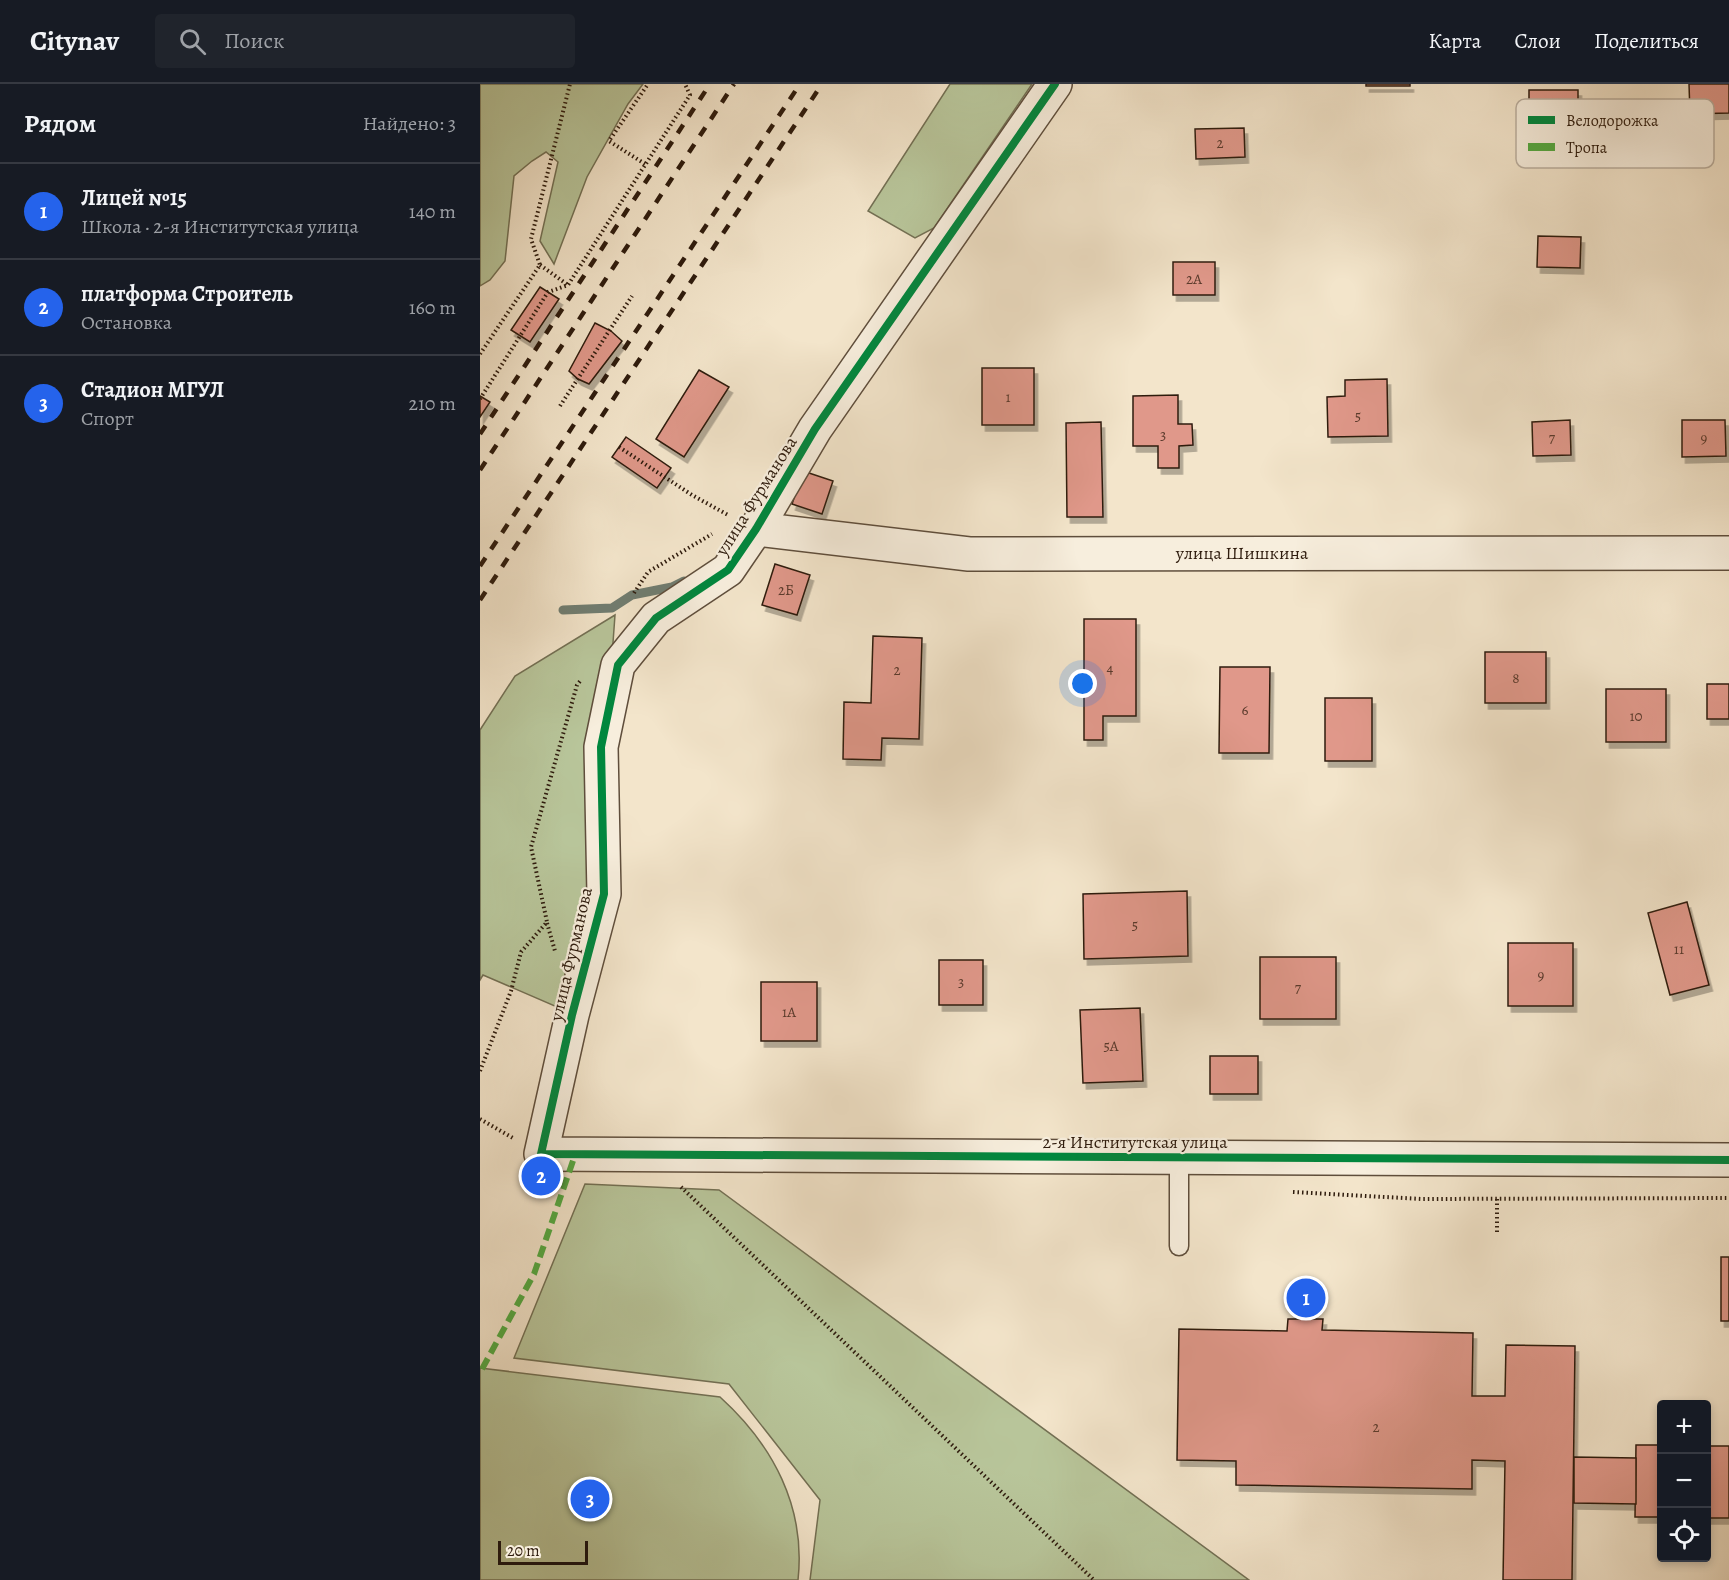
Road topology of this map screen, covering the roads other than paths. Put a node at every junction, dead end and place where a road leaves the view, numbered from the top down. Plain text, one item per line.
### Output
1 (1055, 84) edge
2 (756, 529) junction
3 (1729, 553) edge
4 (541, 1154) joint
5 (1179, 1157) junction
6 (1729, 1160) edge
7 (1179, 1246) dead end

1 - 2 street, улица Фурманова
2 - 3 street, улица Шишкина
2 - 4 street, улица Фурманова
4 - 5 street, 2-я Институтская улица
5 - 6 street, 2-я Институтская улица
5 - 7 lane

